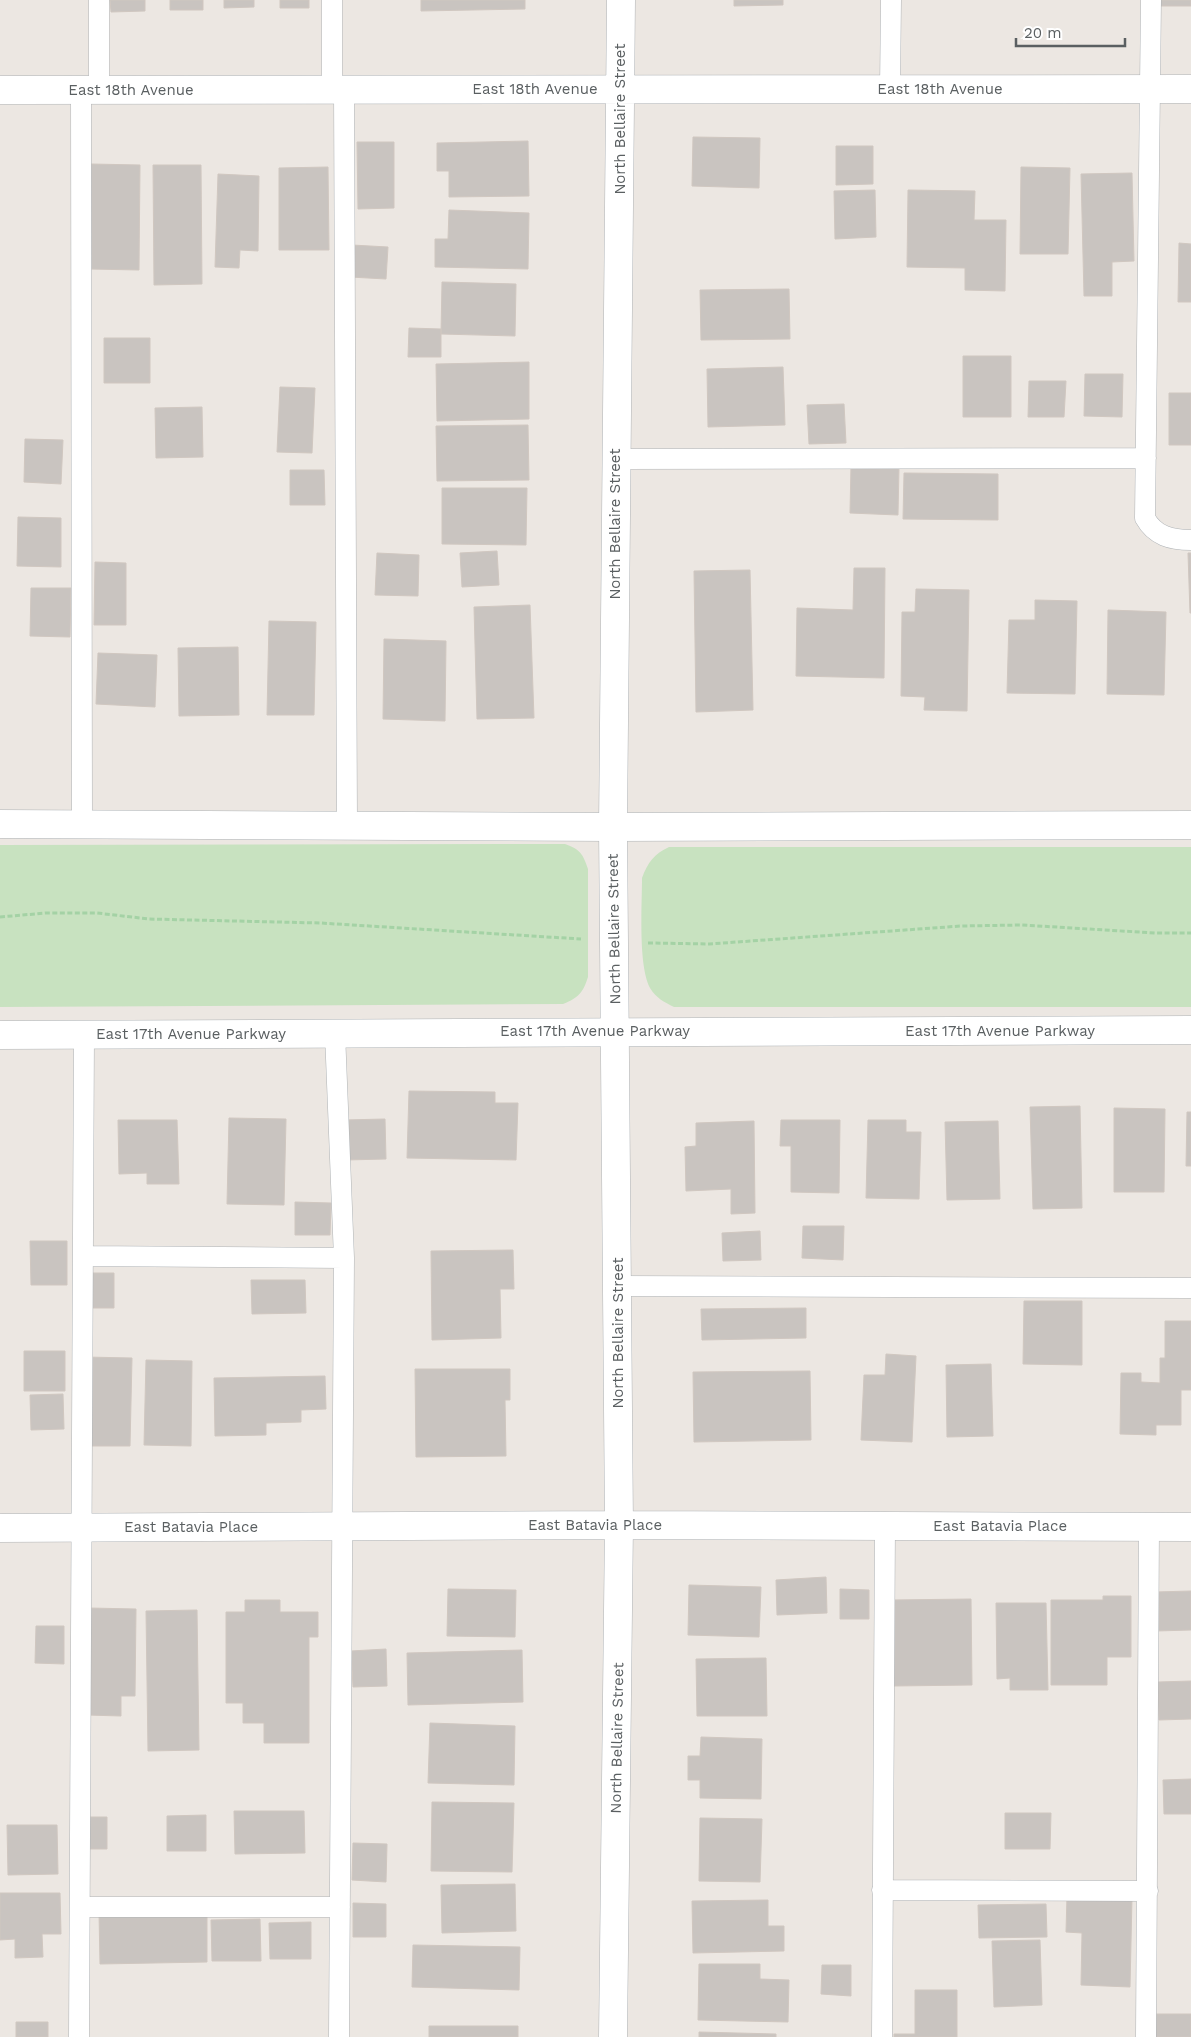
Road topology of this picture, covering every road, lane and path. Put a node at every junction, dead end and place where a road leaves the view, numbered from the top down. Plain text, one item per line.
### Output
1 (99, 0) edge
2 (332, 0) edge
3 (620, 0) edge
4 (891, 0) edge
5 (1151, 0) edge
6 (621, 89) junction
7 (890, 89) junction
8 (1150, 89) junction
9 (1191, 89) edge
10 (0, 90) edge
11 (90, 90) junction
12 (338, 90) junction
13 (1146, 458) junction
14 (616, 459) junction
15 (1191, 540) edge
16 (0, 824) edge
17 (82, 824) junction
18 (347, 825) junction
19 (1191, 825) edge
20 (613, 827) junction
21 (1191, 1030) edge
22 (616, 1031) junction
23 (335, 1033) junction
24 (0, 1035) edge
25 (84, 1035) junction
26 (83, 1256) junction
27 (344, 1258) junction
28 (618, 1286) junction
29 (1191, 1288) edge
30 (619, 1525) junction
31 (343, 1526) junction
32 (885, 1526) junction
33 (1149, 1526) junction
34 (1191, 1526) edge
35 (0, 1528) edge
36 (81, 1528) junction
37 (882, 1890) junction
38 (1148, 1891) junction
39 (80, 1907) junction
40 (340, 1907) junction
41 (79, 2037) edge
42 (339, 2037) edge
43 (613, 2037) edge
44 (882, 2037) edge
45 (1146, 2037) edge

1 - 11 lane
2 - 12 lane
3 - 6 street, North Bellaire Street
4 - 7 lane
5 - 8 lane
6 - 7 street, East 18th Avenue
6 - 12 street, East 18th Avenue
6 - 14 street, North Bellaire Street
7 - 8 street, East 18th Avenue
8 - 9 street, East 18th Avenue
8 - 13 lane
10 - 11 street, East 18th Avenue
11 - 12 street, East 18th Avenue
11 - 17 lane
12 - 18 lane
13 - 14 lane
13 - 15 lane
14 - 20 street, North Bellaire Street
16 - 17 street
17 - 18 street
18 - 20 street
19 - 20 street
20 - 22 street, North Bellaire Street
21 - 22 street, East 17th Avenue Parkway
22 - 23 street, East 17th Avenue Parkway
22 - 28 street, North Bellaire Street
23 - 25 street, East 17th Avenue Parkway
23 - 27 lane
24 - 25 street, East 17th Avenue Parkway
25 - 26 lane
26 - 27 lane
26 - 36 lane
27 - 31 lane
28 - 29 lane
28 - 30 street, North Bellaire Street
30 - 31 street, East Batavia Place
30 - 32 street, East Batavia Place
30 - 43 street, North Bellaire Street
31 - 36 street, East Batavia Place
31 - 40 lane
32 - 33 street, East Batavia Place
32 - 37 lane
33 - 34 street, East Batavia Place
33 - 38 lane
35 - 36 street, East Batavia Place
36 - 39 lane
37 - 38 lane
37 - 44 lane
38 - 45 lane
39 - 40 lane
39 - 41 lane
40 - 42 lane

